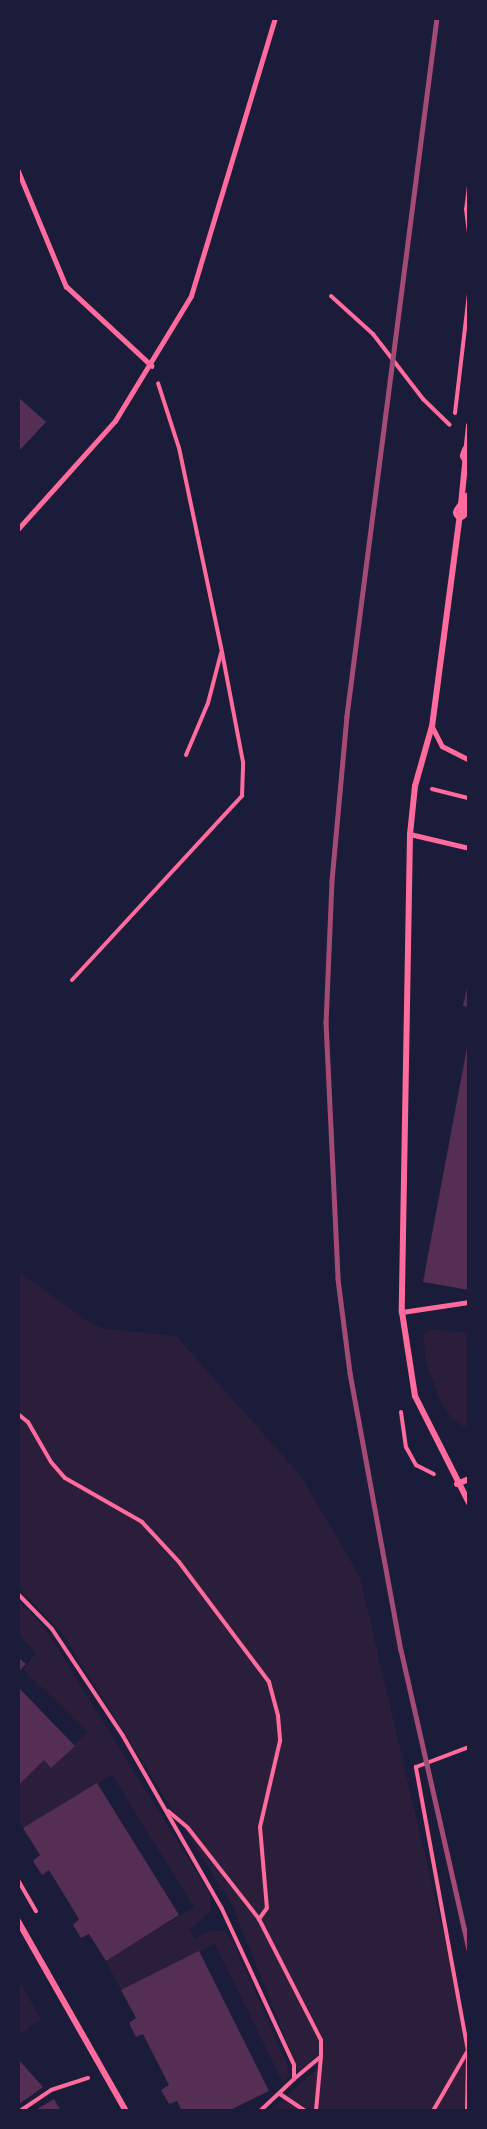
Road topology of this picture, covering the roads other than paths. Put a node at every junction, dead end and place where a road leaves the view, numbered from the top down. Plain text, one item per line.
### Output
1 (275, 18) edge
2 (18, 171) edge
3 (152, 366) junction
4 (469, 425) edge
5 (468, 453) edge
6 (465, 506) edge
7 (18, 529) edge
8 (432, 726) junction
9 (469, 760) edge
10 (410, 834) junction
11 (469, 848) edge
12 (469, 1302) edge
13 (402, 1312) junction
14 (469, 1479) edge
15 (457, 1484) junction
16 (469, 1503) edge
17 (18, 1921) edge
18 (126, 2111) edge

1 - 3 lane
2 - 3 lane
3 - 7 lane
4 - 5 street
5 - 6 street
6 - 8 street
8 - 9 lane
8 - 10 street
10 - 11 lane
10 - 13 street
12 - 13 lane
13 - 15 street
14 - 15 street
15 - 16 street
17 - 18 street

